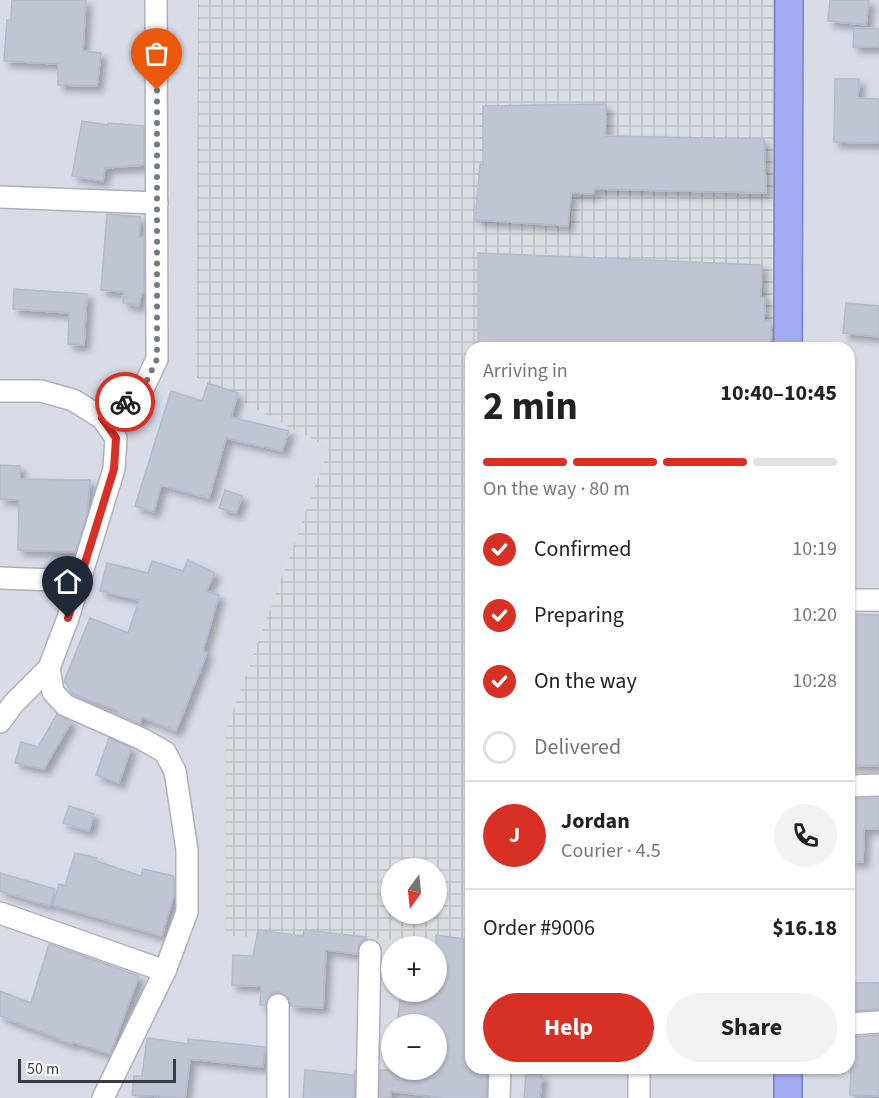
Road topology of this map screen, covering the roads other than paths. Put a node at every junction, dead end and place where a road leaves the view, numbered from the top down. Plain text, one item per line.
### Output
1 (156, 0) edge
2 (789, 0) edge
3 (0, 197) edge
4 (158, 203) junction
5 (788, 342) edge
6 (0, 391) edge
7 (102, 418) junction
8 (0, 578) edge
9 (79, 581) junction
10 (855, 600) edge
11 (879, 600) edge
12 (49, 668) junction
13 (0, 722) edge
14 (879, 785) edge
15 (855, 786) edge
16 (0, 913) edge
17 (370, 951) dead end
18 (165, 971) junction
19 (278, 1005) dead end
20 (879, 1022) edge
21 (855, 1024) edge
22 (500, 1074) edge
23 (639, 1074) edge
24 (788, 1074) edge
25 (103, 1098) edge
26 (278, 1098) edge
27 (368, 1098) edge
28 (499, 1098) edge
29 (639, 1098) edge
30 (788, 1098) edge

1 - 4 street
2 - 5 main road
3 - 4 street
4 - 7 street
6 - 7 street
7 - 9 street
8 - 9 street
9 - 12 street
10 - 11 street
12 - 13 street
12 - 18 street
14 - 15 street
16 - 18 street
17 - 27 street
18 - 25 street
19 - 26 street
20 - 21 street
22 - 28 street
23 - 29 street
24 - 30 main road

